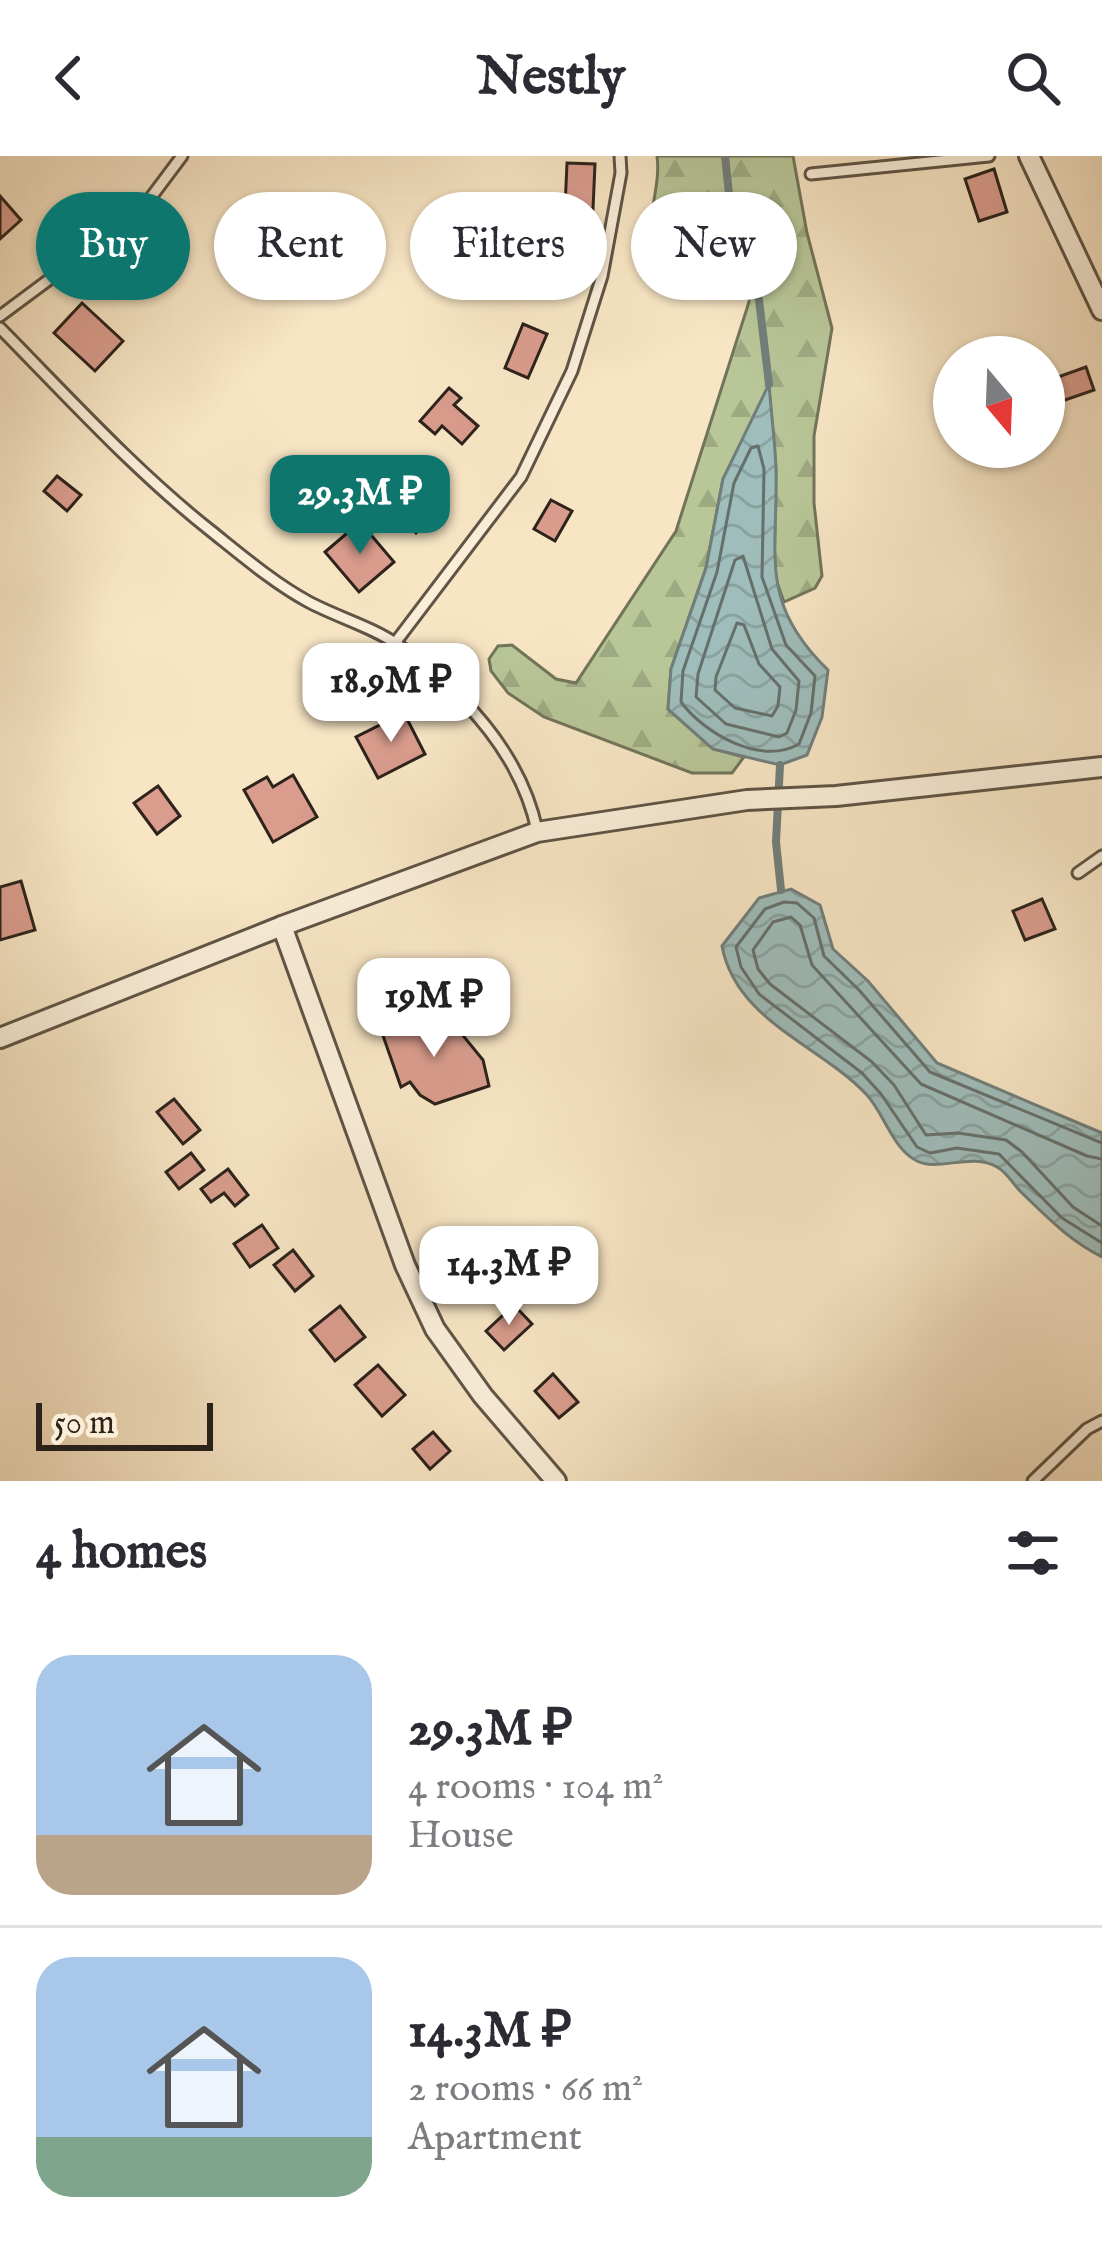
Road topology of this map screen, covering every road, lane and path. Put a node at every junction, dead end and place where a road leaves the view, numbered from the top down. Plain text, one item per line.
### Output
1 (182, 156) edge
2 (620, 156) edge
3 (989, 156) edge
4 (1029, 156) edge
5 (811, 175) dead end
6 (1102, 310) edge
7 (0, 316) edge
8 (0, 328) edge
9 (395, 643) junction
10 (1102, 766) edge
11 (537, 832) junction
12 (1102, 856) edge
13 (1078, 873) dead end
14 (282, 926) junction
15 (0, 1038) edge
16 (1102, 1421) edge
17 (556, 1481) edge
18 (1033, 1481) edge

1 - 7 lane
2 - 9 lane
3 - 5 lane
4 - 6 street
8 - 9 lane
9 - 11 lane
10 - 11 street
11 - 14 street
12 - 13 lane
14 - 15 street
14 - 17 street
16 - 18 lane

